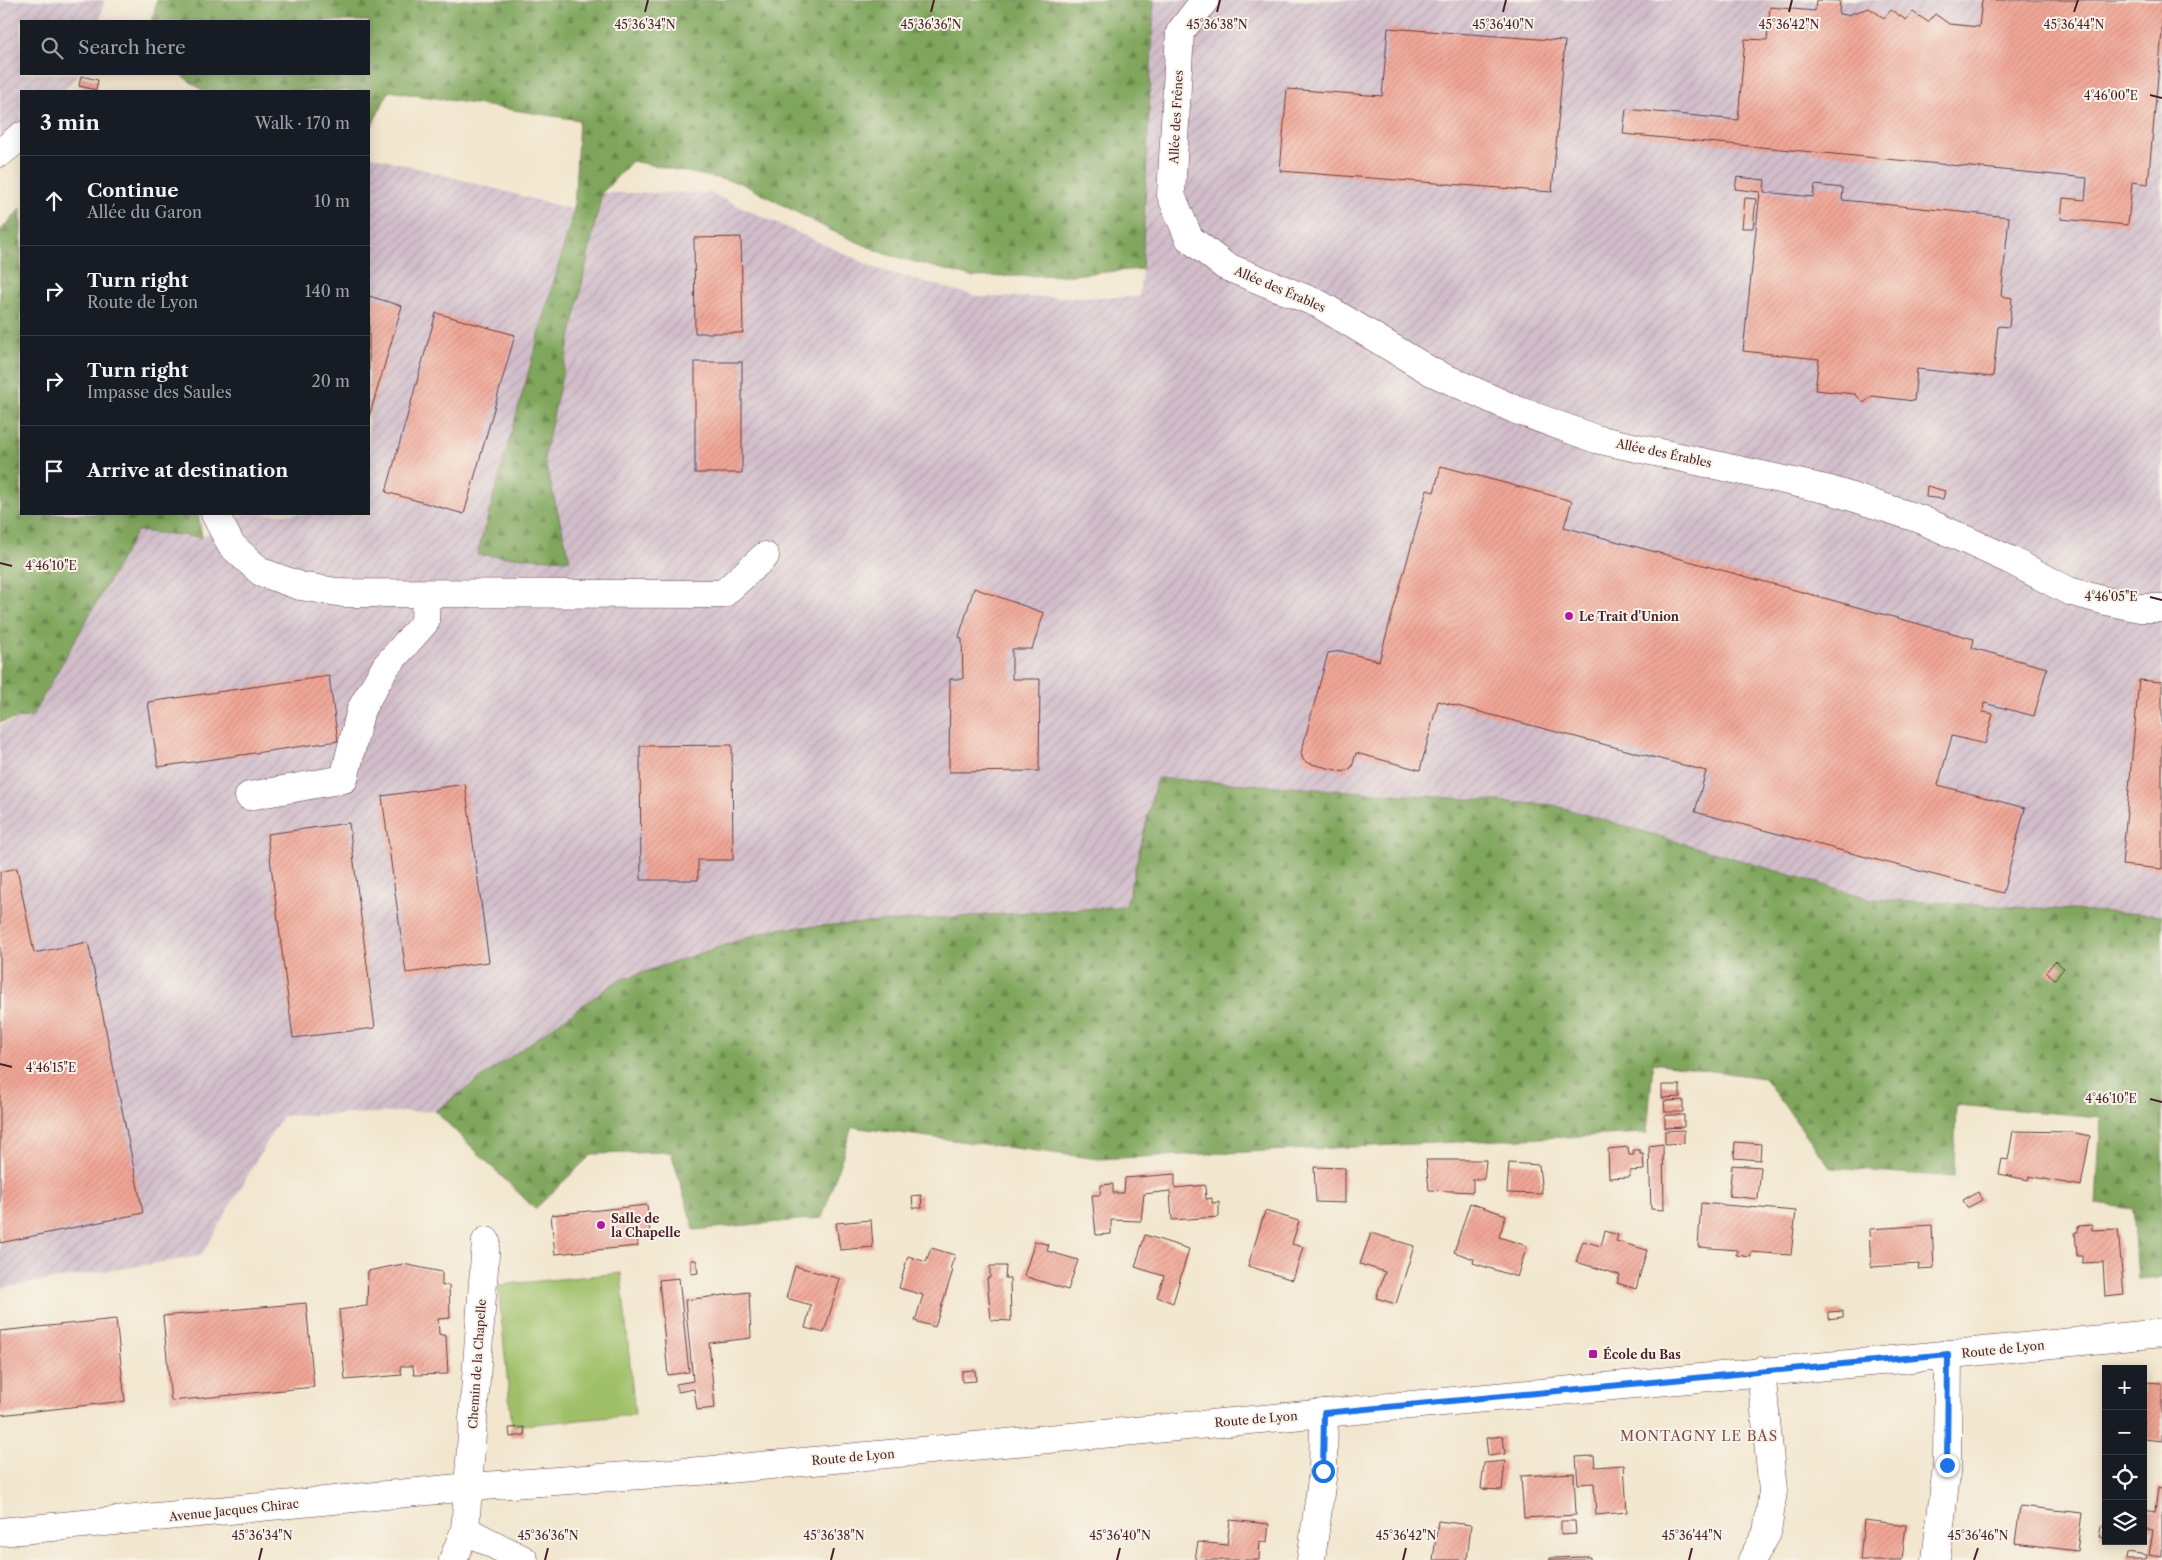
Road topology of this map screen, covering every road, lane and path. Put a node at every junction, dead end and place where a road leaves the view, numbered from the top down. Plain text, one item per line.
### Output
1 (1205, 0) edge
2 (20, 137) edge
3 (0, 153) edge
4 (1189, 238) joint
5 (216, 515) edge
6 (765, 556) dead end
7 (426, 594) junction
8 (2162, 608) edge
9 (250, 796) dead end
10 (486, 1241) dead end
11 (2162, 1333) edge
12 (1948, 1354) junction
13 (1761, 1372) junction
14 (1324, 1413) junction
15 (469, 1487) junction
16 (465, 1530) junction
17 (0, 1532) edge
18 (453, 1560) edge
19 (524, 1560) edge
20 (1311, 1560) edge
21 (1752, 1560) edge
22 (1936, 1560) edge

1 - 4 street, Allée des Frênes
2 - 3 street
4 - 8 street, Allée des Érables
5 - 7 street
6 - 7 street
7 - 9 street
10 - 15 street, Chemin de la Chapelle
11 - 12 street, Route de Lyon
12 - 13 street, Route de Lyon
12 - 22 street
13 - 14 street, Route de Lyon
13 - 21 street
14 - 15 street, Route de Lyon
14 - 20 street
15 - 16 street, Chemin de la Chapelle
15 - 17 street, Avenue Jacques Chirac
16 - 18 street, Chemin de la Chapelle
16 - 19 street

